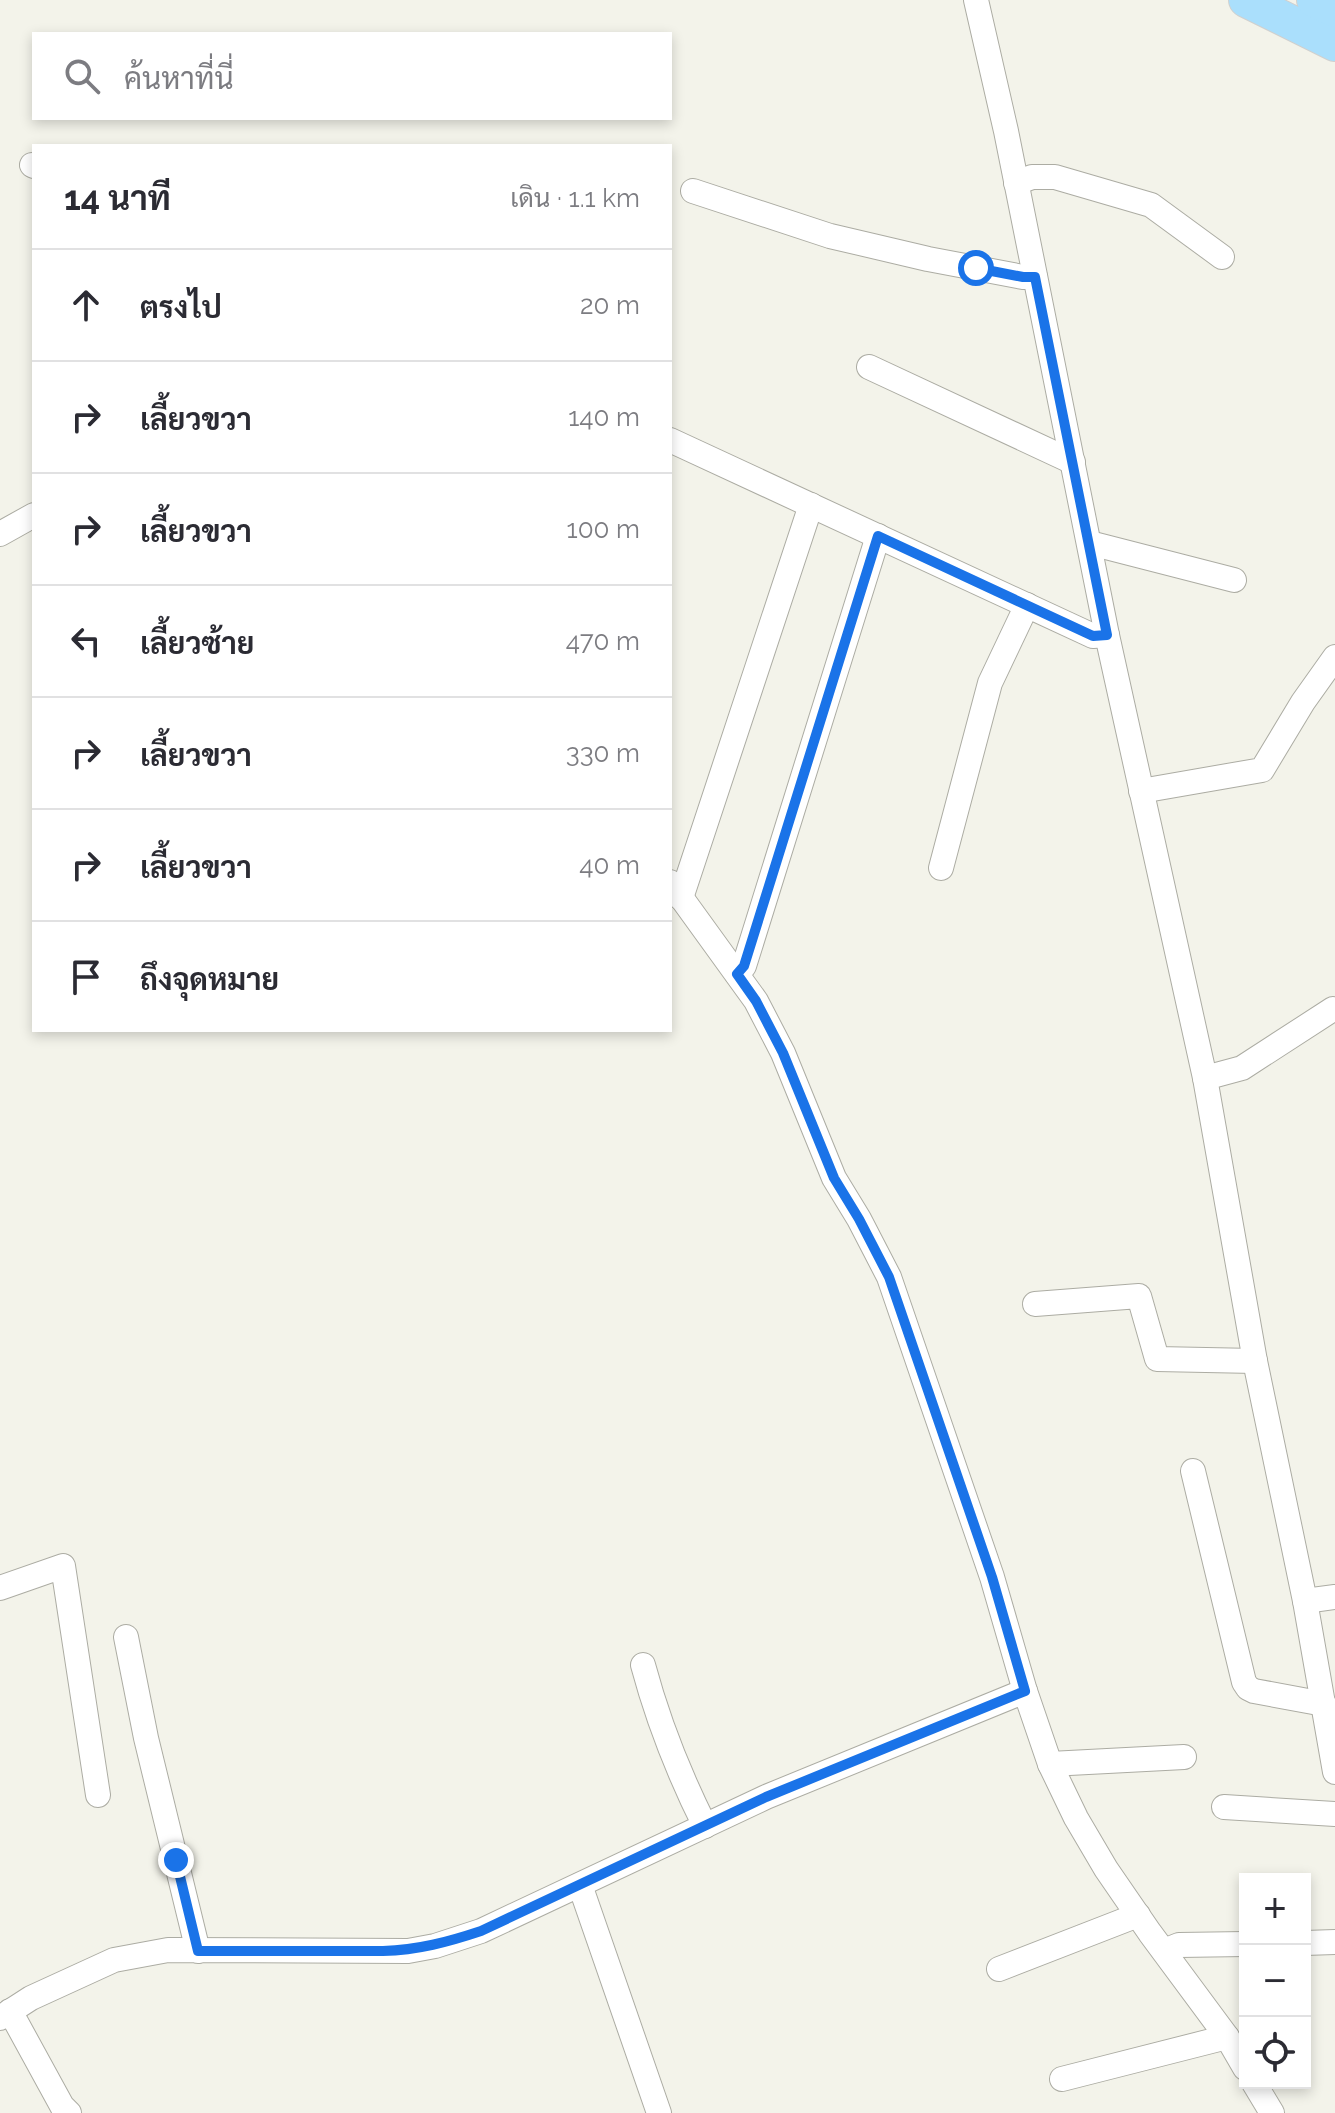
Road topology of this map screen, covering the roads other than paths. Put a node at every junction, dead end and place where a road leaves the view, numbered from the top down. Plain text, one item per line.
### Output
1 (976, 0) edge
2 (1246, 0) edge
3 (1314, 0) edge
4 (1335, 10) edge
5 (1335, 44) edge
6 (1016, 183) junction
7 (693, 191) dead end
8 (1222, 257) dead end
9 (1035, 277) junction
10 (869, 367) dead end
11 (672, 441) edge
12 (1073, 462) junction
13 (811, 505) junction
14 (32, 516) edge
15 (0, 534) edge
16 (878, 536) junction
17 (1090, 543) junction
18 (1234, 580) dead end
19 (1027, 605) junction
20 (1107, 635) junction
21 (1332, 668) edge
22 (1141, 791) junction
23 (941, 868) dead end
24 (676, 890) edge
25 (737, 974) junction
26 (1333, 1009) dead end
27 (1205, 1078) junction
28 (1035, 1304) dead end
29 (1255, 1361) junction
30 (1193, 1471) dead end
31 (0, 1588) edge
32 (1335, 1597) edge
33 (1305, 1601) junction
34 (126, 1637) dead end
35 (643, 1665) dead end
36 (1025, 1691) junction
37 (1324, 1704) junction
38 (1332, 1732) edge
39 (1184, 1757) dead end
40 (1050, 1764) junction
41 (1335, 1772) edge
42 (98, 1795) dead end
43 (1224, 1807) dead end
44 (1335, 1814) edge
45 (705, 1826) junction
46 (580, 1885) junction
47 (1138, 1915) junction
48 (1335, 1942) edge
49 (1311, 1943) edge
50 (1239, 1944) edge
51 (198, 1951) junction
52 (1164, 1951) junction
53 (999, 1969) dead end
54 (5, 2015) edge
55 (1227, 2037) junction
56 (1239, 2058) edge
57 (1062, 2079) dead end
58 (1258, 2089) edge
59 (69, 2113) edge
60 (659, 2113) edge
61 (1272, 2113) edge

1 - 6 street
2 - 5 highway
3 - 4 highway
6 - 8 street
6 - 9 street
7 - 9 street
9 - 12 street
10 - 12 street
11 - 13 street
12 - 17 street
13 - 16 street
13 - 24 street
14 - 15 street
16 - 19 street
16 - 25 street
17 - 18 street
17 - 20 street
19 - 20 street
19 - 23 street
20 - 22 street
21 - 22 street
22 - 27 street
24 - 25 street
25 - 36 street
26 - 27 street
27 - 29 street
28 - 29 street
29 - 33 street
30 - 37 street
31 - 42 street
32 - 33 street
33 - 37 street
34 - 51 street
35 - 45 street
36 - 40 street
36 - 45 street
37 - 38 street
38 - 41 street
39 - 40 street
40 - 47 street
43 - 44 street
45 - 46 street
46 - 51 street
46 - 60 street
47 - 52 street
47 - 53 street
48 - 49 street
50 - 52 street
51 - 54 street
52 - 55 street
54 - 59 street
55 - 56 street
55 - 57 street
58 - 61 street

